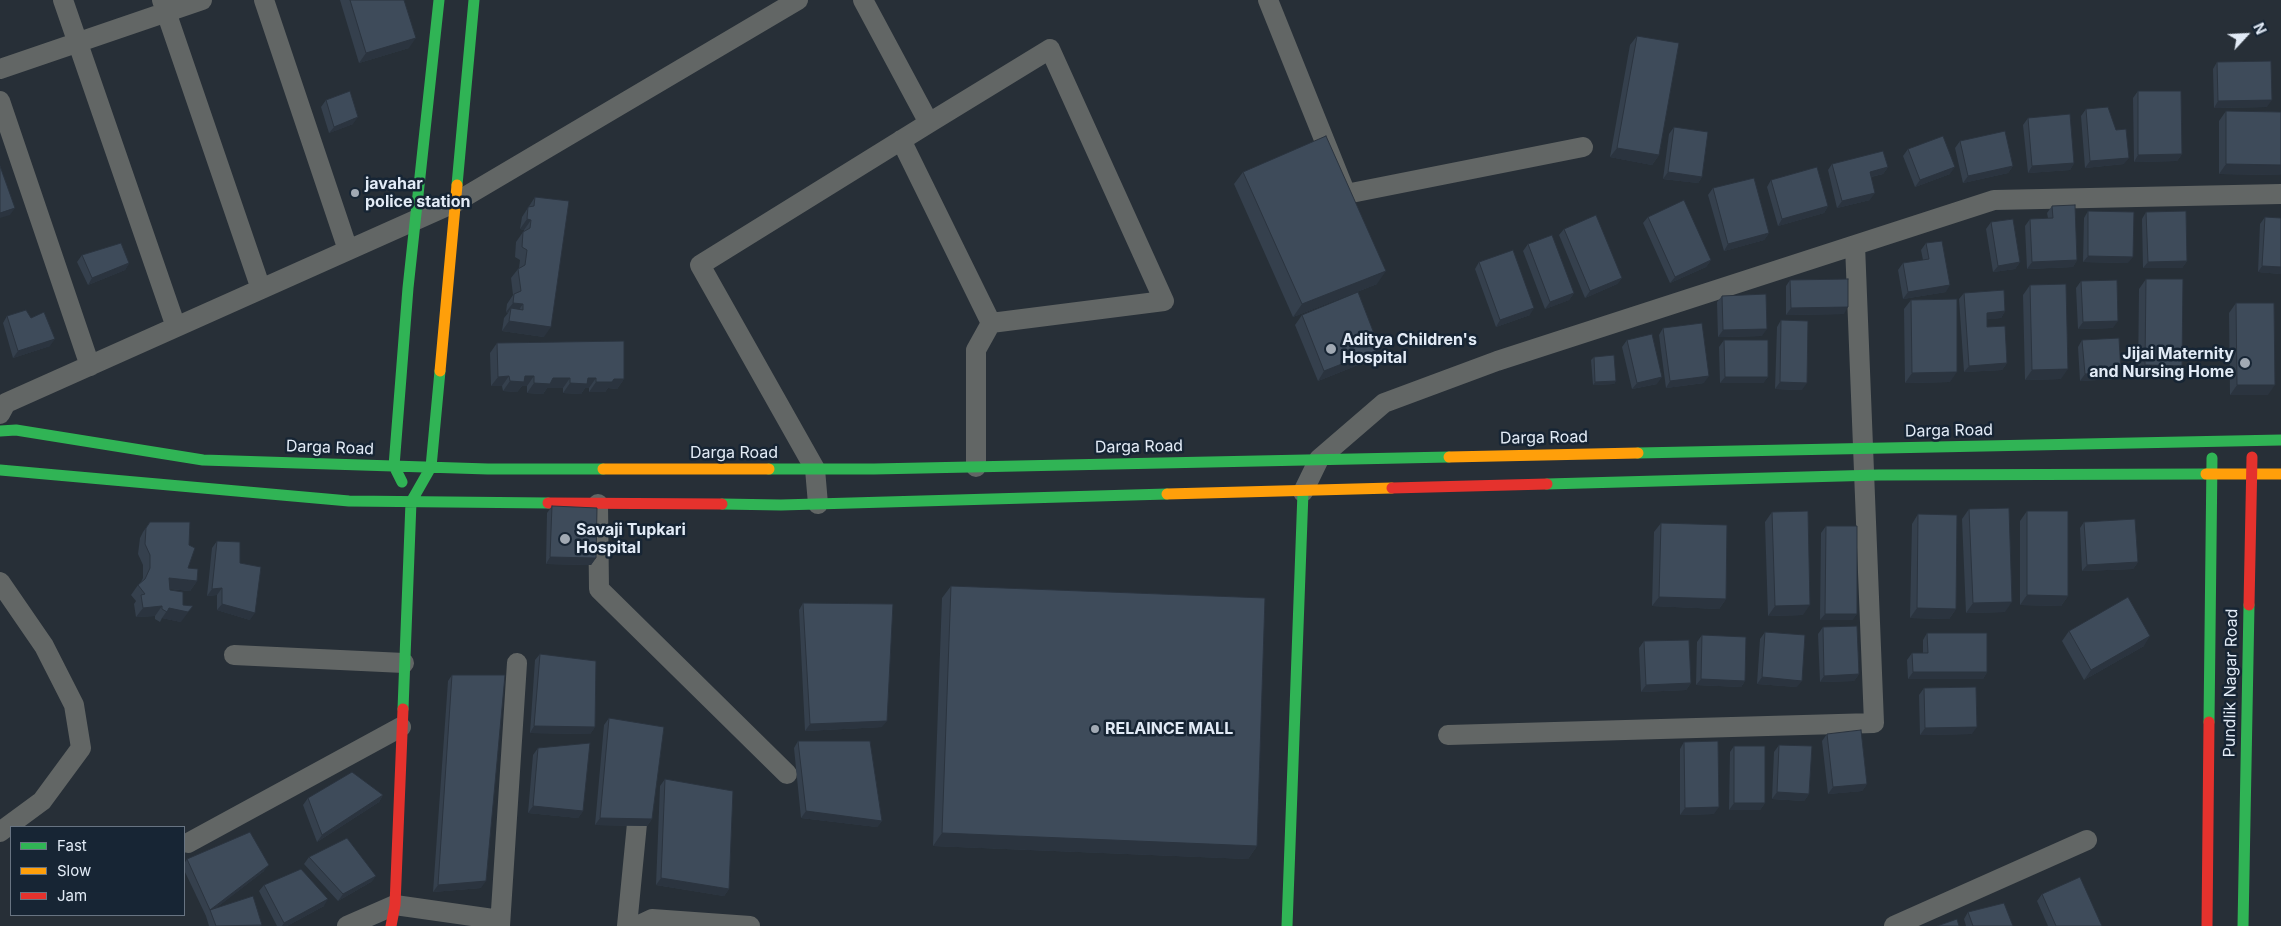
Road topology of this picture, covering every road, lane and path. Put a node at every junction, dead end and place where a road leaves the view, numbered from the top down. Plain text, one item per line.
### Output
1 (62, 0) edge
2 (202, 0) edge
3 (264, 0) edge
4 (438, 0) edge
5 (474, 0) edge
6 (798, 0) edge
7 (863, 0) edge
8 (1268, 0) edge
9 (165, 6) edge
10 (77, 42) junction
11 (0, 69) edge
12 (0, 101) edge
13 (929, 123) junction
14 (901, 140) junction
15 (1583, 148) dead end
16 (2281, 194) edge
17 (456, 202) junction
18 (416, 220) junction
19 (1855, 245) junction
20 (348, 250) junction
21 (261, 289) junction
22 (991, 323) junction
23 (176, 327) junction
24 (90, 366) junction
25 (2, 401) edge
26 (0, 431) edge
27 (2252, 440) junction
28 (2281, 440) edge
29 (2211, 442) junction
30 (1863, 449) junction
31 (1318, 459) junction
32 (394, 466) junction
33 (431, 467) junction
34 (976, 467) junction
35 (815, 469) junction
36 (0, 470) edge
37 (2212, 474) junction
38 (2281, 474) edge
39 (2251, 475) junction
40 (1864, 476) junction
41 (1303, 492) junction
42 (412, 502) junction
43 (598, 504) junction
44 (818, 504) junction
45 (0, 582) edge
46 (234, 655) dead end
47 (404, 662) junction
48 (517, 663) dead end
49 (401, 727) junction
50 (1448, 735) dead end
51 (786, 774) dead end
52 (639, 803) edge
53 (0, 832) edge
54 (2087, 840) dead end
55 (188, 843) dead end
56 (395, 905) junction
57 (500, 923) edge
58 (347, 926) edge
59 (391, 926) edge
60 (627, 926) edge
61 (638, 926) edge
62 (750, 926) edge
63 (1287, 926) edge
64 (1894, 926) edge
65 (2207, 926) edge
66 (2243, 926) edge

1 - 10 street
2 - 9 street
3 - 20 street
4 - 18 main road
5 - 17 main road
6 - 17 street
7 - 13 street
8 - 15 street
9 - 10 street
9 - 21 street
10 - 11 street
10 - 23 street
12 - 24 street
13 - 14 street
13 - 22 street
14 - 22 street
14 - 35 street
16 - 19 street
17 - 18 street
17 - 33 main road
18 - 20 street
18 - 32 main road
19 - 30 street
19 - 31 street
20 - 21 street
21 - 23 street
22 - 34 street
23 - 24 street
24 - 25 street
26 - 32 main road, Darga Road
27 - 28 main road, Darga Road
27 - 29 main road, Darga Road
27 - 39 main road, Pundlik Nagar Road
29 - 30 main road, Darga Road
29 - 37 main road, Pundlik Nagar Road
30 - 31 main road, Darga Road
30 - 40 street
31 - 34 main road, Darga Road
31 - 41 street
32 - 33 main road, Darga Road
32 - 42 main road
33 - 35 main road, Darga Road
33 - 42 main road
34 - 35 main road, Darga Road
35 - 44 street
36 - 42 main road
37 - 39 main road
37 - 40 main road
37 - 65 main road, Pundlik Nagar Road
38 - 39 main road
39 - 66 main road, Pundlik Nagar Road
40 - 41 main road
40 - 50 street
41 - 44 main road
41 - 63 main road
42 - 43 main road
42 - 47 main road
43 - 44 main road
43 - 51 street
45 - 53 street
46 - 47 street
47 - 49 main road
48 - 57 street
49 - 55 street
49 - 56 main road
52 - 60 street
54 - 64 street
56 - 57 street
56 - 58 street
56 - 59 main road
61 - 62 street

